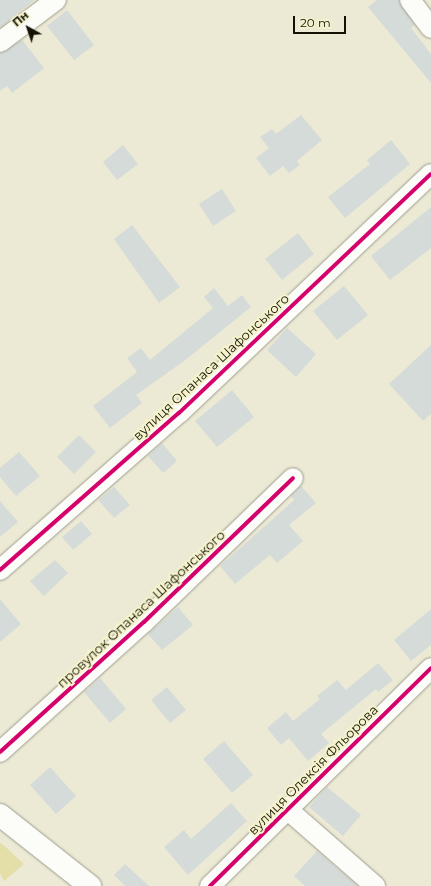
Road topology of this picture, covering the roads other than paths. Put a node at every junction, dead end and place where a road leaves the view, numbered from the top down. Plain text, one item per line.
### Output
1 (56, 0) edge
2 (410, 0) edge
3 (431, 28) edge
4 (0, 42) edge
5 (431, 174) edge
6 (293, 478) dead end
7 (0, 570) edge
8 (431, 668) edge
9 (0, 752) edge
10 (287, 809) junction
11 (0, 815) edge
12 (90, 886) edge
13 (210, 886) edge
14 (375, 886) edge

1 - 4 street
2 - 3 street
5 - 7 street, вулиця Опанаса Шафонського
6 - 9 street, провулок Опанаса Шафонського
8 - 10 street, вулиця Олексія Фльорова
10 - 13 street, вулиця Олексія Фльорова
10 - 14 street
11 - 12 main road

